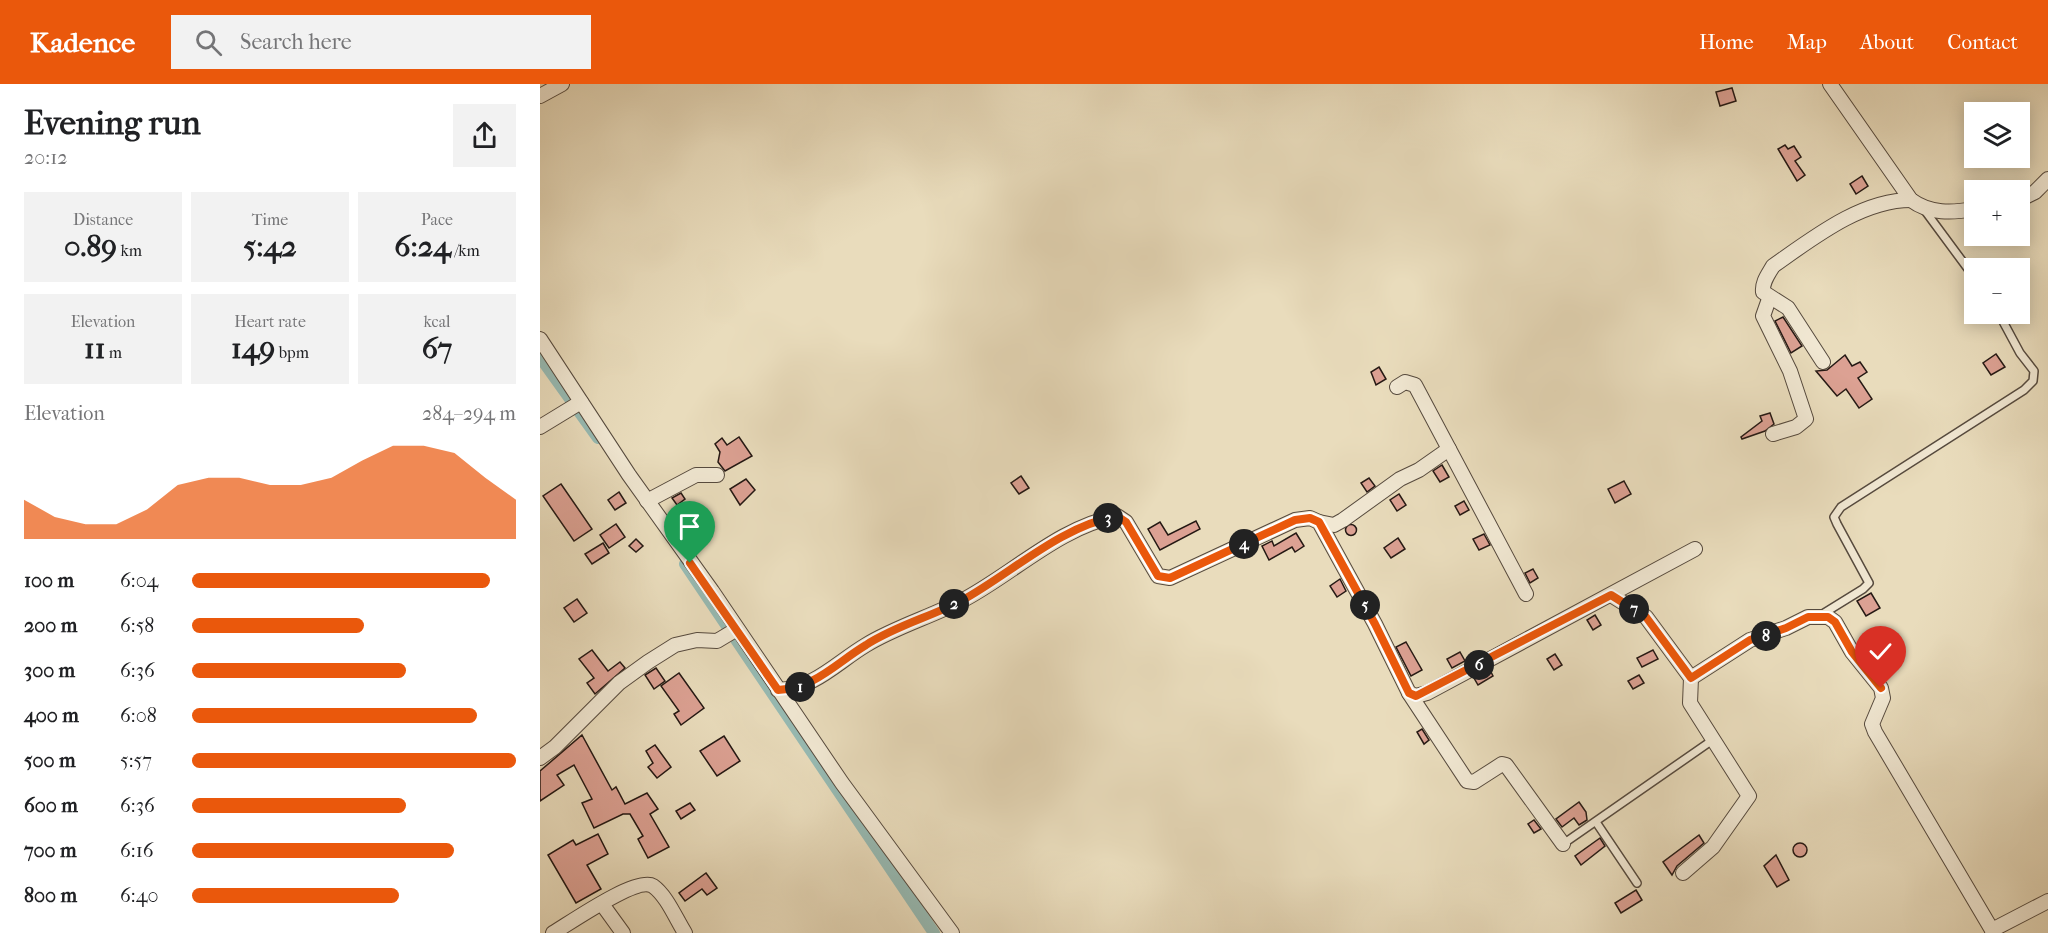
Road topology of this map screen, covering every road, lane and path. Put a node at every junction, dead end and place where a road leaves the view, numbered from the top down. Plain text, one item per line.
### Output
1 (561, 84) edge
2 (1830, 84) edge
3 (540, 96) edge
4 (2048, 179) edge
5 (2030, 195) edge
6 (1911, 200) junction
7 (1923, 208) junction
8 (1964, 211) edge
9 (1964, 263) edge
10 (1770, 298) junction
11 (2005, 324) edge
12 (540, 339) edge
13 (1823, 362) dead end
14 (1397, 387) dead end
15 (577, 406) junction
16 (540, 427) edge
17 (1773, 434) dead end
18 (1449, 449) junction
19 (717, 475) dead end
20 (647, 501) junction
21 (1319, 522) junction
22 (1695, 549) dead end
23 (1526, 594) dead end
24 (1611, 595) junction
25 (1819, 616) junction
26 (731, 633) junction
27 (1691, 678) junction
28 (778, 690) junction
29 (1409, 693) junction
30 (1714, 739) junction
31 (540, 758) edge
32 (1596, 822) junction
33 (1563, 844) joint
34 (1683, 873) dead end
35 (1637, 883) dead end
36 (2048, 901) edge
37 (602, 904) junction
38 (1993, 931) edge
39 (553, 933) edge
40 (623, 933) edge
41 (685, 933) edge
42 (952, 933) edge

1 - 3 street
2 - 6 street
4 - 5 street
6 - 7 street
6 - 10 street
7 - 8 street
7 - 9 lane
10 - 13 street
10 - 17 street
11 - 25 lane
12 - 15 street
14 - 18 street
15 - 16 street
15 - 20 street
18 - 21 street
18 - 23 street
19 - 20 street
20 - 26 street
21 - 28 street
21 - 29 street
22 - 24 street
24 - 27 street
24 - 29 street
25 - 27 street
25 - 38 street
26 - 28 street
26 - 31 street
27 - 30 street
28 - 42 street
29 - 33 street
30 - 32 lane
30 - 34 street
32 - 33 lane
32 - 35 lane
36 - 38 street
37 - 39 street
37 - 40 street
37 - 41 street

